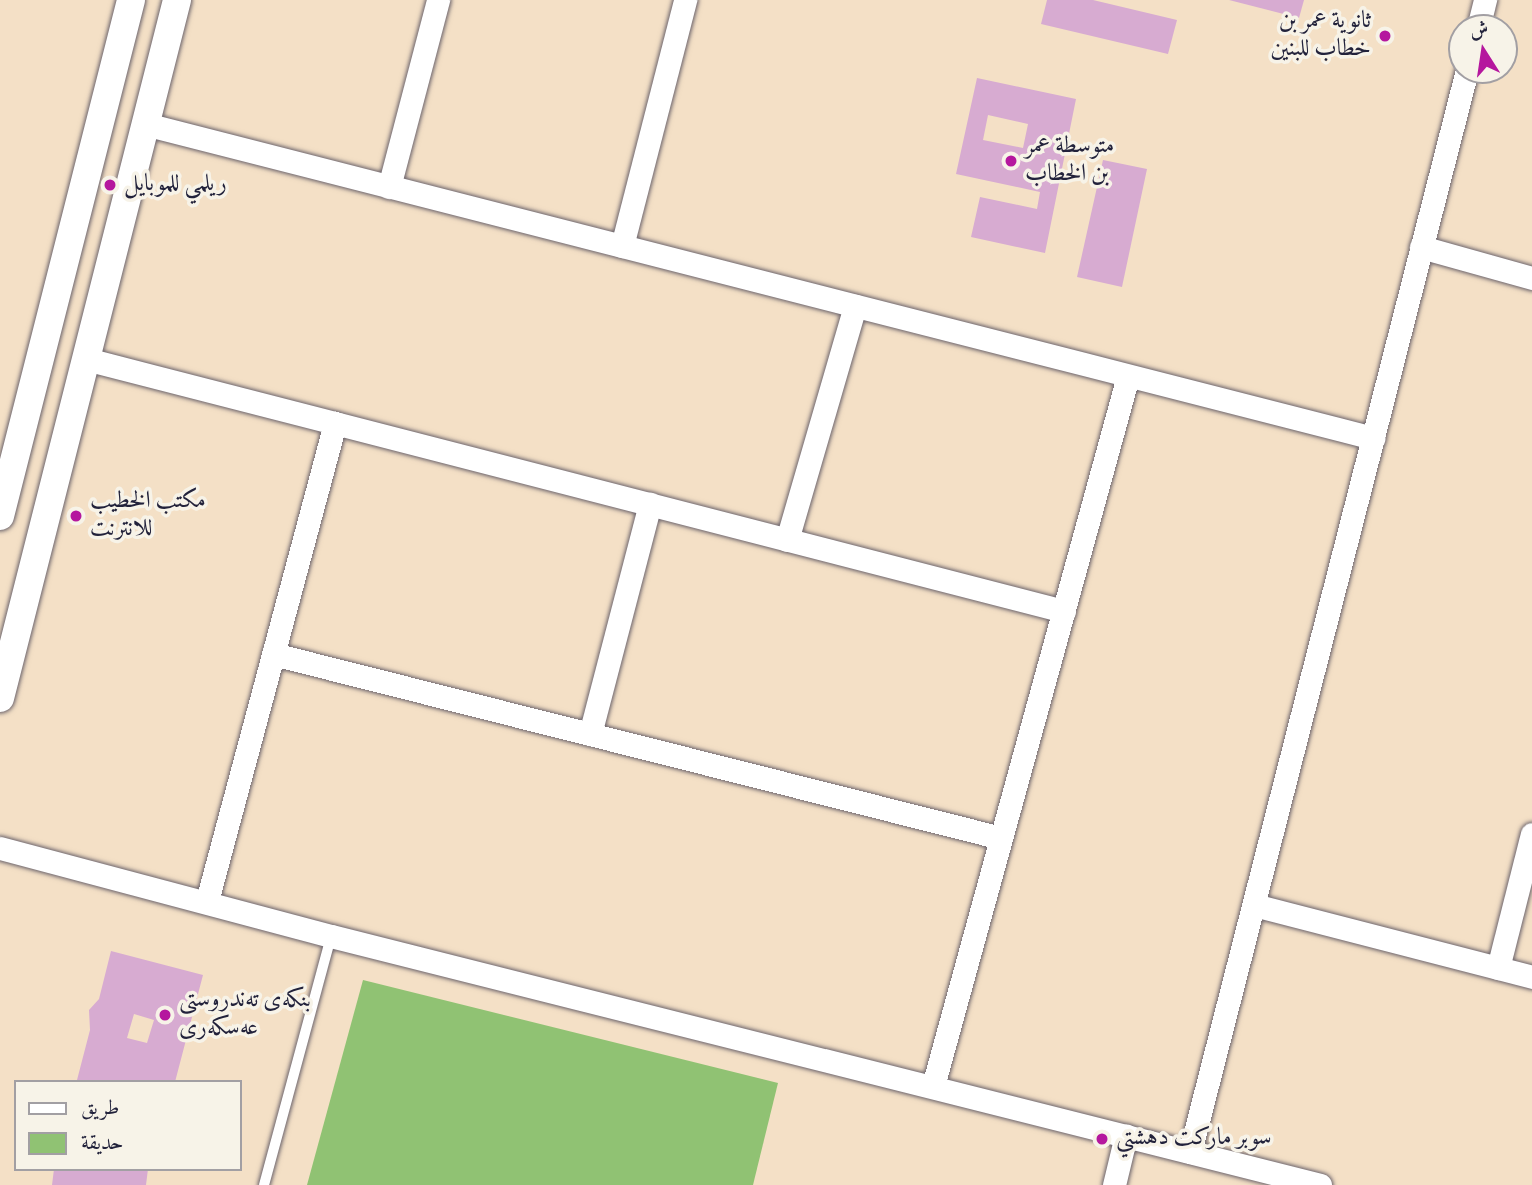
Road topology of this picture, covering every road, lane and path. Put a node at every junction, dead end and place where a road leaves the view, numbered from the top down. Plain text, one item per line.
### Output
1 (131, 0) edge
2 (177, 0) edge
3 (438, 0) edge
4 (685, 0) edge
5 (1463, 84) edge
6 (145, 124) junction
7 (389, 187) junction
8 (622, 246) junction
9 (1422, 247) junction
10 (1532, 278) edge
11 (855, 306) junction
12 (86, 359) junction
13 (1128, 376) junction
14 (335, 423) junction
15 (1373, 438) junction
16 (650, 504) junction
17 (0, 516) edge
18 (787, 540) junction
19 (1064, 611) junction
20 (274, 654) junction
21 (1, 689) edge
22 (590, 734) junction
23 (1532, 834) edge
24 (1001, 838) junction
25 (0, 848) edge
26 (207, 901) junction
27 (1254, 905) junction
28 (331, 936) junction
29 (1498, 968) junction
30 (1532, 977) edge
31 (933, 1086) junction
32 (1126, 1135) junction
33 (1191, 1152) junction
34 (264, 1185) edge
35 (1114, 1185) edge
36 (1320, 1185) edge

1 - 17 street
2 - 6 street
3 - 7 street
4 - 8 street
5 - 9 street
6 - 7 street
6 - 12 street
7 - 8 street
8 - 11 street
9 - 10 street
9 - 15 street
11 - 13 street
11 - 18 street
12 - 14 street
12 - 21 street
13 - 15 street
13 - 19 street
14 - 16 street
14 - 20 street
15 - 27 street
16 - 18 street
16 - 22 street
18 - 19 street
19 - 24 street
20 - 22 street
20 - 26 street
22 - 24 street
23 - 29 street
24 - 31 street
25 - 26 street
26 - 28 street
27 - 29 street
27 - 33 street
28 - 31 street
28 - 34 lane
29 - 30 street
31 - 32 street
32 - 33 street
32 - 35 street
33 - 36 street

